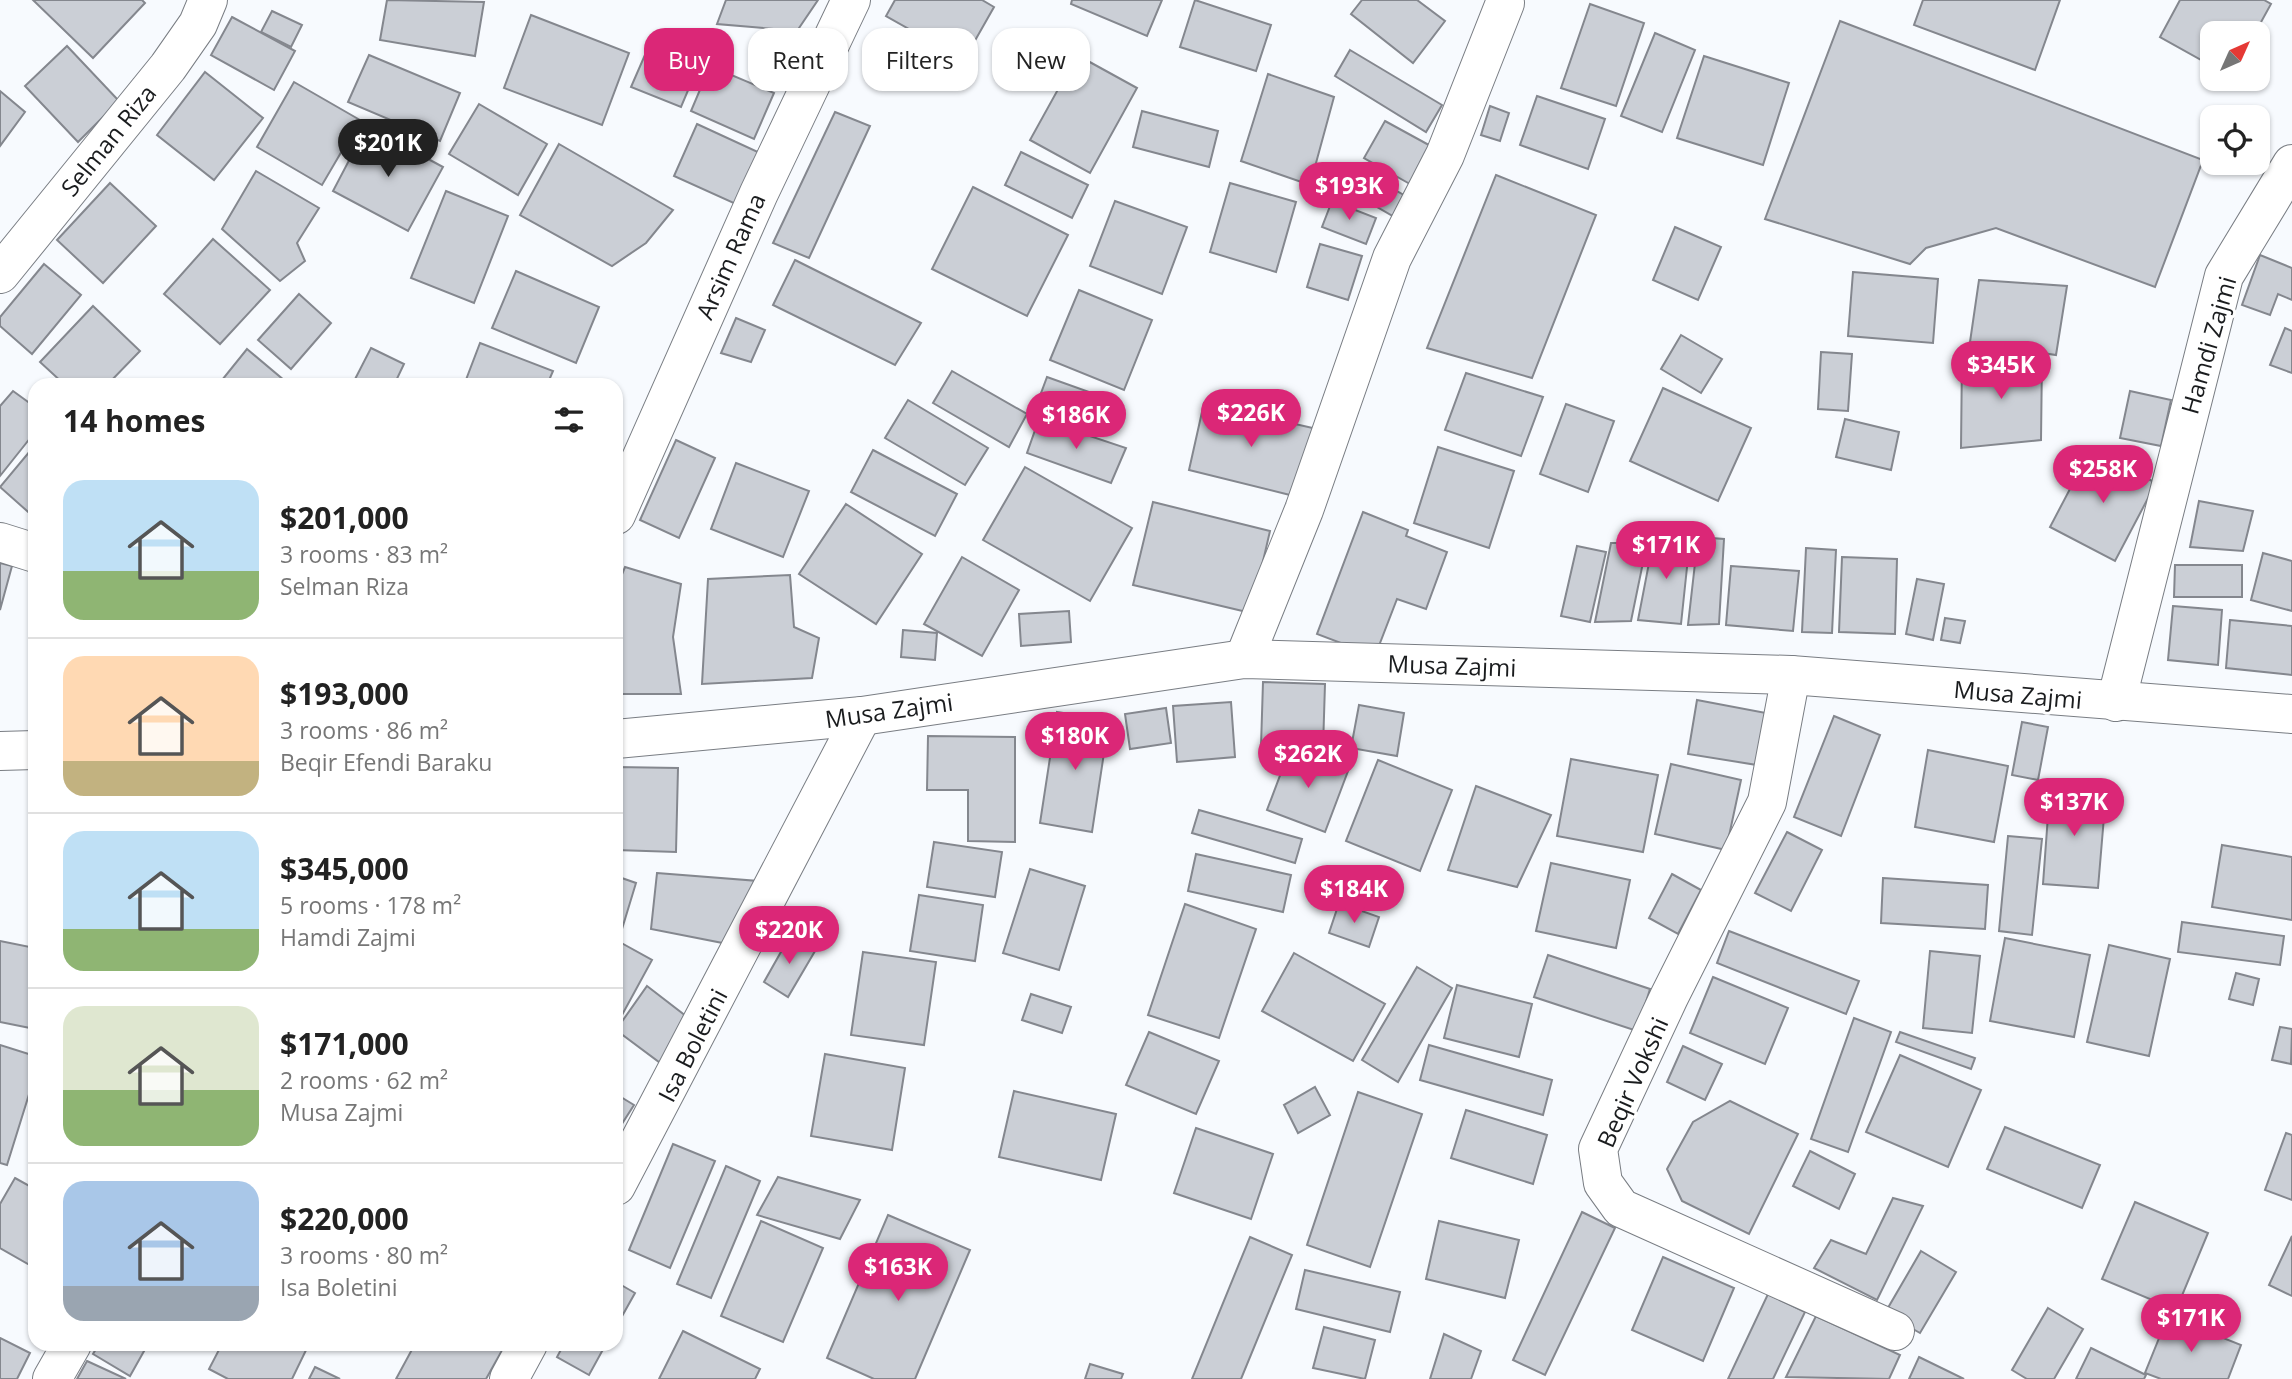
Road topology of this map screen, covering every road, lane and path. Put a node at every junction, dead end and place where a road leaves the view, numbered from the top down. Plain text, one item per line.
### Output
1 (208, 0) edge
2 (850, 0) edge
3 (1505, 3) dead end
4 (2292, 164) edge
5 (0, 274) edge
6 (623, 499) edge
7 (0, 542) edge
8 (28, 550) edge
9 (1244, 659) junction
10 (1791, 675) junction
11 (2116, 702) junction
12 (2292, 715) edge
13 (862, 716) junction
14 (623, 738) edge
15 (28, 750) edge
16 (0, 751) edge
17 (623, 1173) edge
18 (1895, 1331) dead end
19 (68, 1351) edge
20 (524, 1351) edge
21 (52, 1379) edge
22 (509, 1379) edge

1 - 5 street, Selman Riza
2 - 6 street, Arsim Rama
3 - 9 street
4 - 11 street, Hamdi Zajmi
7 - 8 street
9 - 10 street, Musa Zajmi
9 - 13 street, Musa Zajmi
10 - 11 street, Musa Zajmi
10 - 18 street, Beqir Vokshi
11 - 12 street, Musa Zajmi
13 - 14 street, Musa Zajmi
13 - 17 street, Isa Boletini
15 - 16 street
19 - 21 street
20 - 22 street

